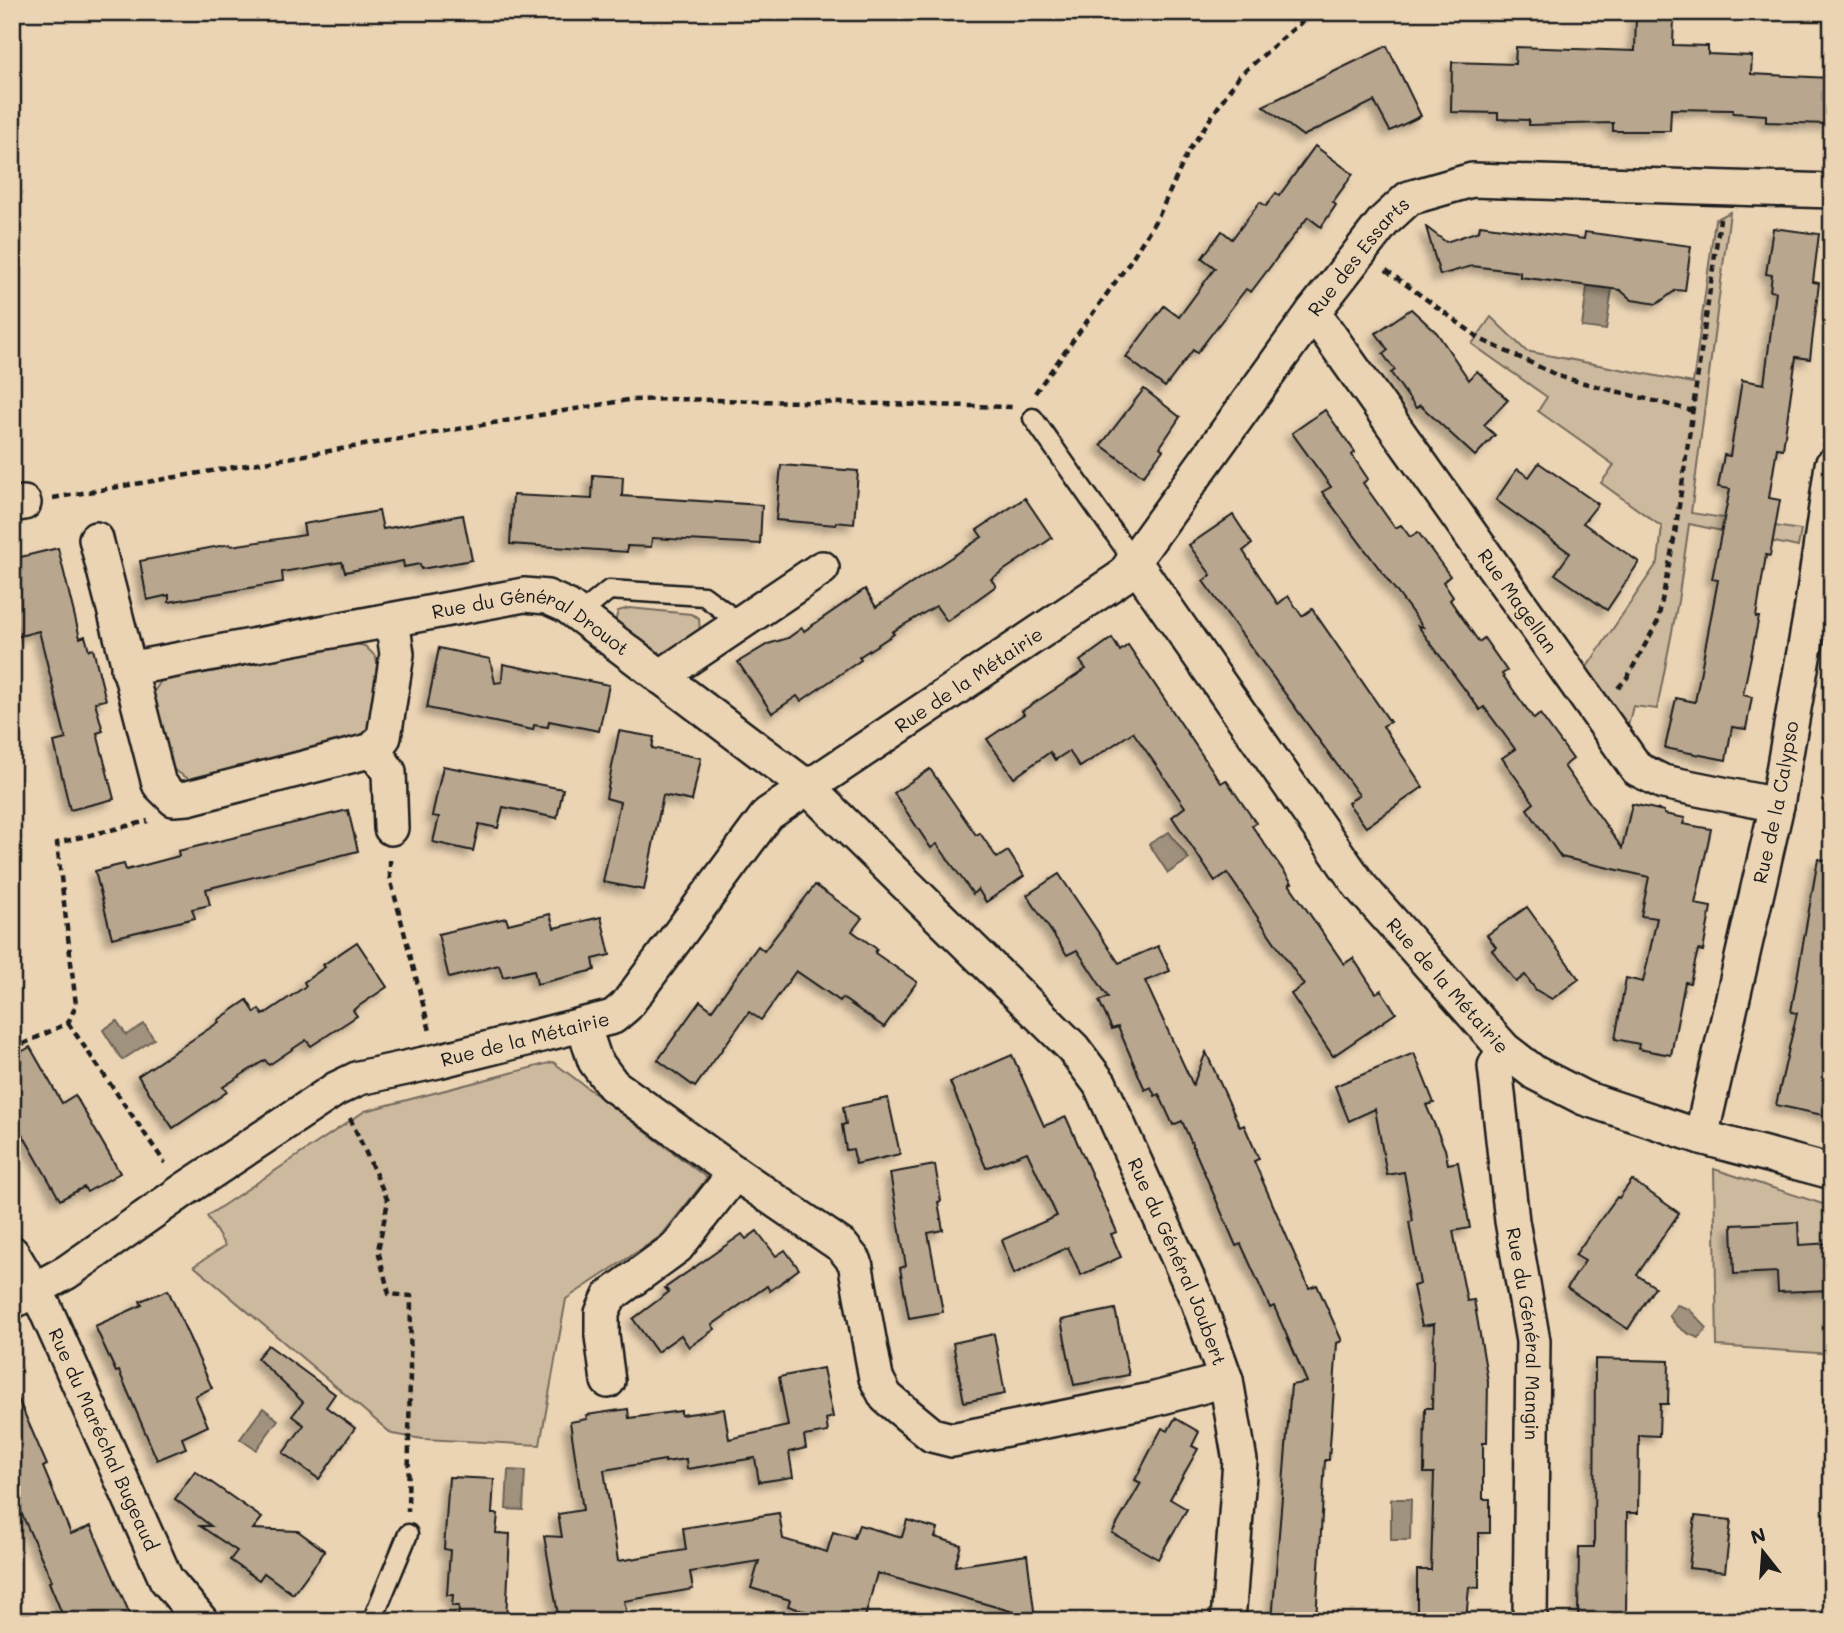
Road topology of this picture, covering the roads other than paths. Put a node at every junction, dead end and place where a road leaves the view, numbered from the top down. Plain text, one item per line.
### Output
1 (1832, 191) edge
2 (1313, 312) junction
3 (1029, 413) road end
4 (1832, 466) edge
5 (96, 539) dead end
6 (1133, 560) junction
7 (822, 568) dead end
8 (579, 615) junction
9 (1821, 615) edge
10 (391, 620) junction
11 (740, 623) junction
12 (128, 669) junction
13 (660, 677) junction
14 (373, 750) junction
15 (807, 787) junction
16 (1777, 805) junction
17 (391, 828) road end
18 (583, 1025) junction
19 (1504, 1049) junction
20 (1701, 1137) junction
21 (1832, 1172) edge
22 (735, 1173) junction
23 (12, 1253) edge
24 (24, 1296) edge
25 (1226, 1380) junction
26 (608, 1381) dead end
27 (408, 1534) road end
28 (201, 1621) edge
29 (372, 1621) edge
30 (1228, 1621) edge
31 (1530, 1621) edge

1 - 2 street, Rue des Essarts
2 - 6 street, Rue des Essarts
2 - 16 street, Rue Magellan
3 - 6 lane
4 - 9 street, Rue de la Calypso
5 - 12 street
6 - 15 street, Rue de la Métairie
6 - 19 street, Rue de la Métairie
7 - 11 street
8 - 10 street, Rue du Général Drouot
8 - 11 lane
8 - 13 street, Rue du Général Drouot
9 - 16 street, Rue de la Calypso
10 - 12 street, Rue du Général Drouot
10 - 14 street
11 - 13 street
12 - 14 street
13 - 15 street, Rue du Général Drouot
14 - 17 street
15 - 18 street, Rue de la Métairie
15 - 25 street, Rue du Général Joubert
16 - 20 street, Rue de la Calypso
18 - 22 street, Rue du Général Joubert
18 - 24 street, Rue de la Métairie
19 - 20 street, Rue de la Métairie
19 - 31 street, Rue du Général Mangin
20 - 21 street, Rue de la Métairie
22 - 25 street, Rue du Général Joubert
22 - 26 street
23 - 24 street, Rue du Maréchal Bugeaud
24 - 28 street, Rue du Maréchal Bugeaud
25 - 30 street
27 - 29 lane

